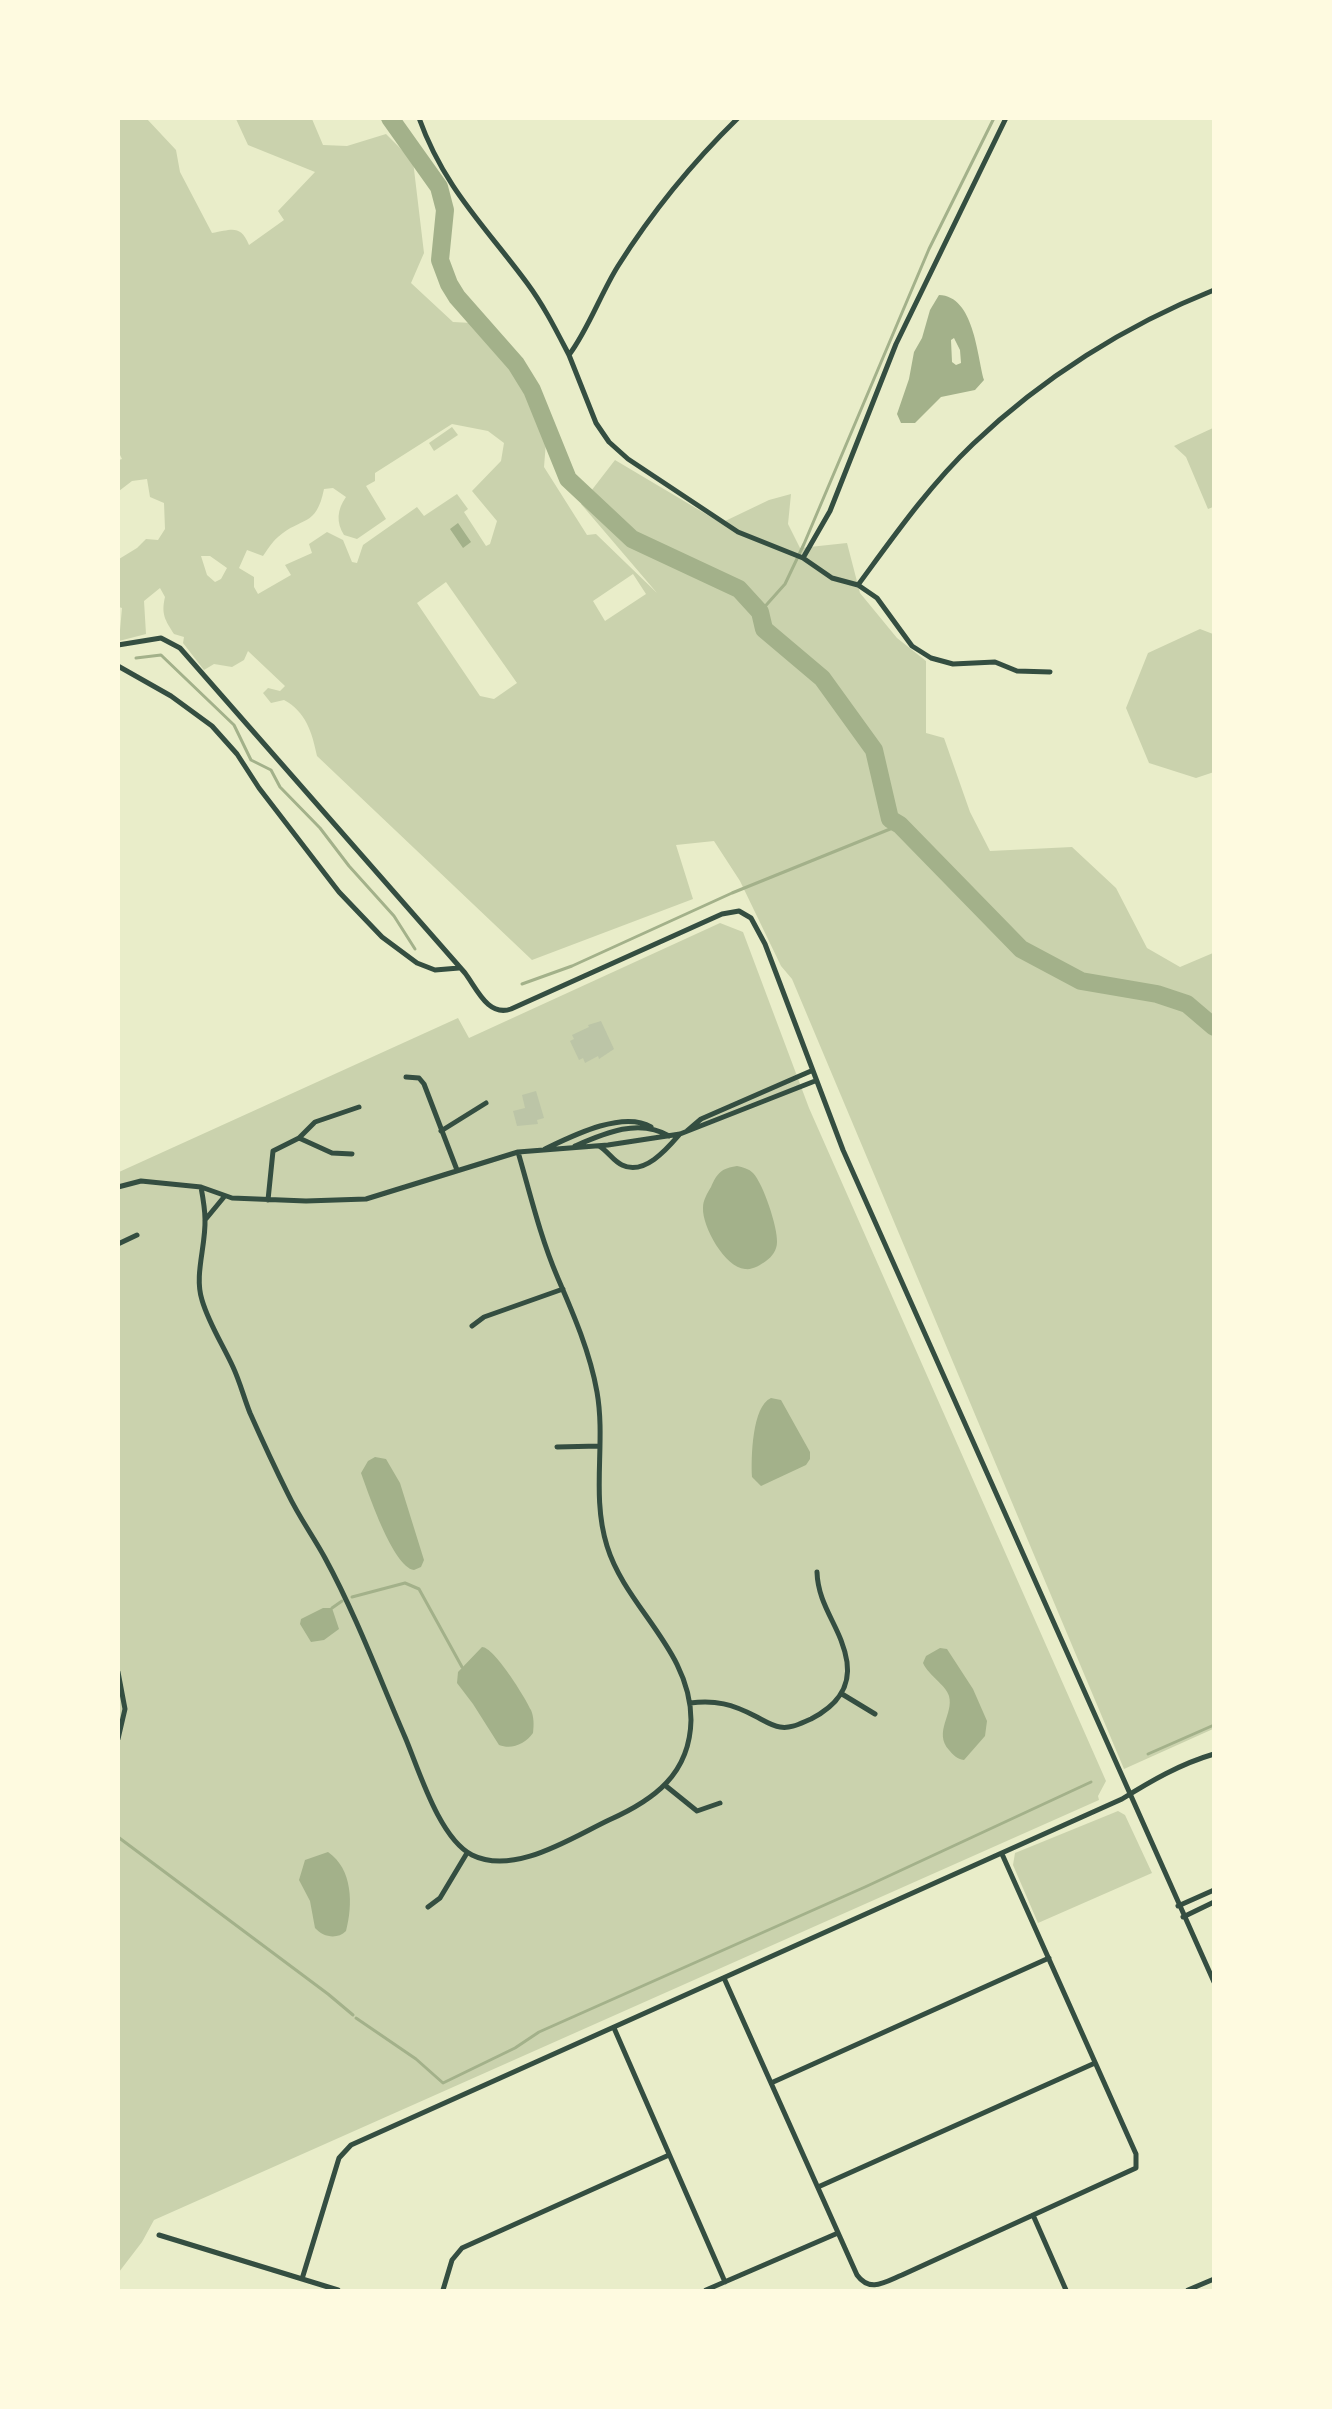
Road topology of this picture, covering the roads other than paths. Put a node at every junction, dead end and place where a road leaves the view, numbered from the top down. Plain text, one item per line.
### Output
1 (420, 118) edge
2 (738, 118) edge
3 (1006, 118) edge
4 (1214, 290) edge
5 (569, 355) junction
6 (803, 558) junction
7 (858, 585) junction
8 (118, 645) edge
9 (118, 666) edge
10 (1050, 672) dead end
11 (459, 968) junction
12 (811, 1071) junction
13 (406, 1077) dead end
14 (815, 1081) junction
15 (486, 1103) dead end
16 (359, 1107) dead end
17 (651, 1127) junction
18 (441, 1131) junction
19 (687, 1131) junction
20 (680, 1134) junction
21 (669, 1136) junction
22 (299, 1138) junction
23 (598, 1146) junction
24 (571, 1148) junction
25 (543, 1150) junction
26 (518, 1152) junction
27 (352, 1154) dead end
28 (457, 1170) junction
29 (118, 1187) edge
30 (201, 1187) junction
31 (224, 1197) junction
32 (268, 1200) junction
33 (206, 1220) junction
34 (137, 1235) dead end
35 (118, 1244) edge
36 (563, 1289) junction
37 (472, 1326) dead end
38 (599, 1446) junction
39 (558, 1447) dead end
40 (817, 1572) dead end
41 (118, 1672) edge
42 (842, 1694) junction
43 (690, 1703) junction
44 (875, 1714) dead end
45 (118, 1739) edge
46 (1214, 1754) edge
47 (666, 1785) junction
48 (1129, 1795) junction
49 (720, 1803) dead end
50 (466, 1853) junction
51 (1002, 1854) junction
52 (1214, 1890) edge
53 (1214, 1902) edge
54 (1178, 1906) junction
55 (428, 1907) dead end
56 (1183, 1917) junction
57 (1049, 1958) junction
58 (724, 1978) junction
59 (1214, 1982) edge
60 (614, 2028) junction
61 (1095, 2063) junction
62 (771, 2083) junction
63 (669, 2156) junction
64 (818, 2187) junction
65 (1033, 2215) junction
66 (838, 2234) junction
67 (159, 2235) dead end
68 (302, 2279) junction
69 (1214, 2279) edge
70 (725, 2282) junction
71 (338, 2290) edge
72 (443, 2290) edge
73 (706, 2290) edge
74 (1066, 2290) edge
75 (1188, 2290) edge

1 - 5 street
2 - 5 street
3 - 6 street
4 - 7 street
5 - 6 street
6 - 7 street
7 - 10 street
8 - 11 street
9 - 11 street
11 - 12 street
12 - 14 street
12 - 19 street
13 - 18 street
14 - 19 street
14 - 48 street
15 - 18 street
16 - 22 street
17 - 21 street
17 - 24 street
17 - 25 street
18 - 28 street
19 - 20 street
20 - 21 street
20 - 23 street
21 - 23 street
22 - 27 street
22 - 32 street
23 - 24 street
24 - 25 street
25 - 26 street
26 - 28 street
26 - 36 street
28 - 32 street
29 - 30 street
30 - 31 street
30 - 33 street
31 - 32 street
31 - 33 street
33 - 50 street
34 - 35 street
36 - 37 street
36 - 38 street
38 - 39 street
38 - 43 street
40 - 42 street
41 - 45 street
42 - 43 street
42 - 44 street
43 - 47 street
46 - 48 street
47 - 49 street
47 - 50 street
48 - 51 street
48 - 54 street
50 - 55 street
51 - 57 street
51 - 58 street
52 - 54 street
53 - 56 street
54 - 56 street
56 - 59 street
57 - 61 street
57 - 62 street
58 - 60 street
58 - 62 street
60 - 63 street
60 - 68 street
61 - 64 street
61 - 65 street
62 - 64 street
63 - 70 street
63 - 72 street
64 - 66 street
65 - 66 street
65 - 74 street
66 - 70 street
67 - 68 street
68 - 71 street
69 - 75 street
70 - 73 street

